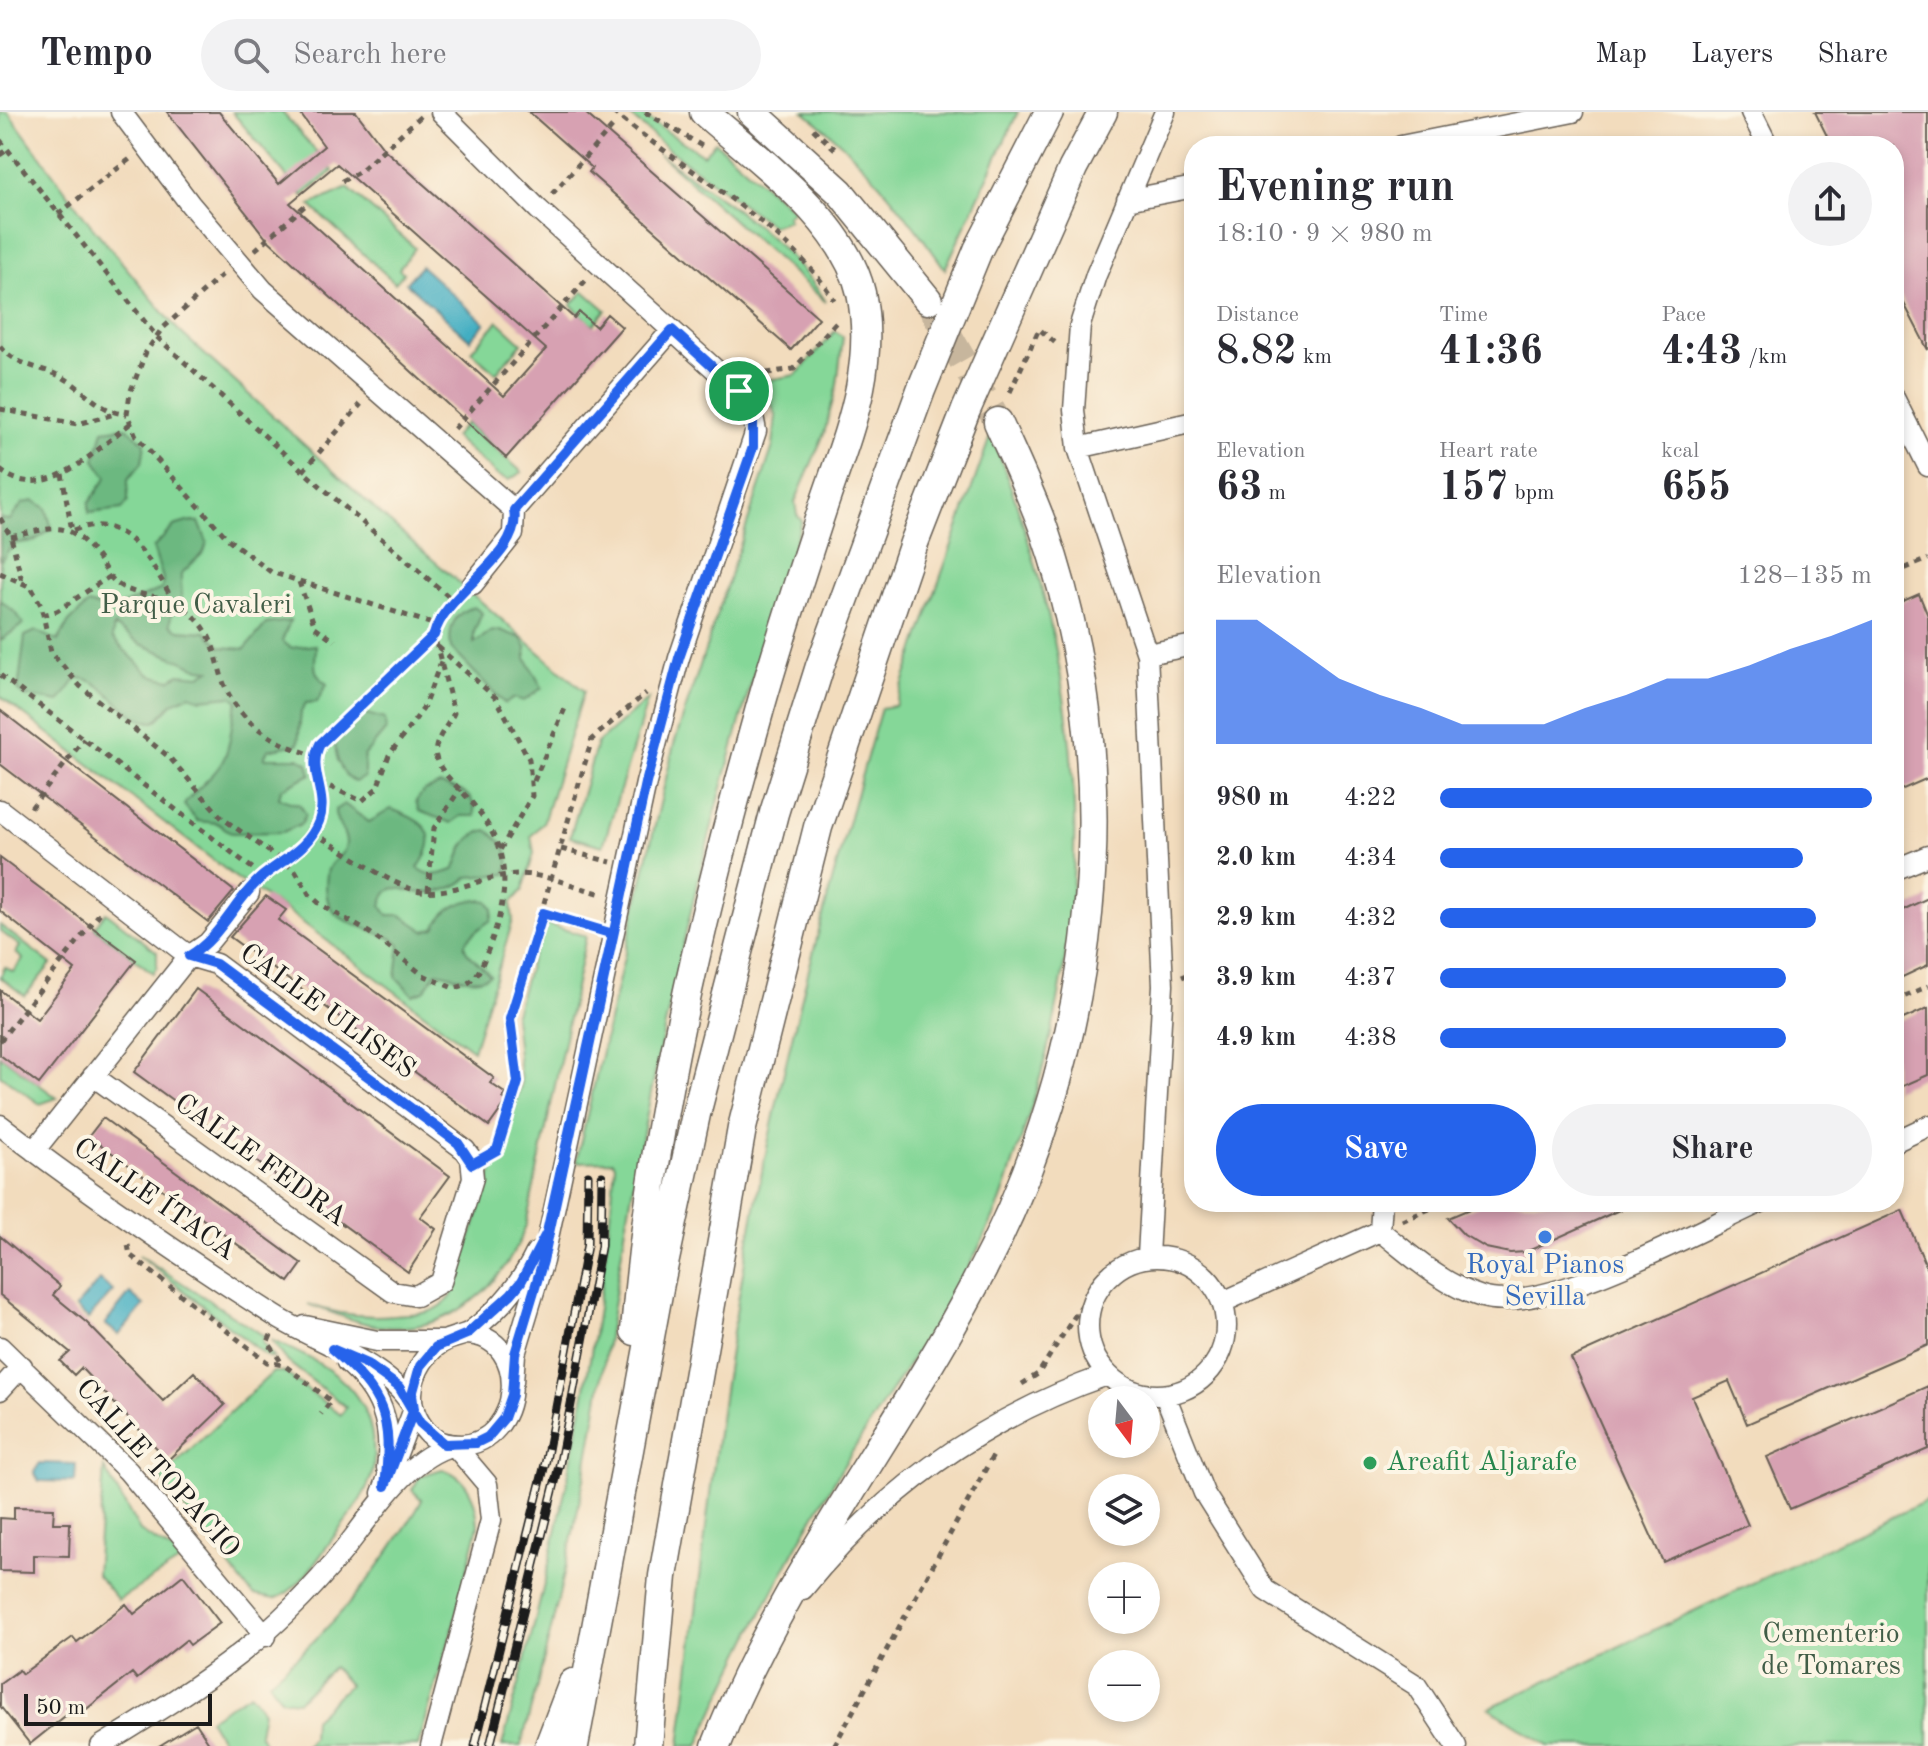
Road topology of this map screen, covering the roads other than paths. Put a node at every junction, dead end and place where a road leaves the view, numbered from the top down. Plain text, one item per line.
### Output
1 (121, 112) edge
2 (441, 112) edge
3 (704, 112) edge
4 (752, 112) edge
5 (1049, 112) edge
6 (1103, 112) edge
7 (1165, 112) edge
8 (1573, 112) edge
9 (1751, 112) edge
10 (1452, 136) edge
11 (1763, 136) edge
12 (1184, 189) edge
13 (1127, 200) junction
14 (928, 300) tunnel mouth
15 (672, 330) junction
16 (1904, 418) edge
17 (998, 422) tunnel mouth
18 (1184, 424) edge
19 (1078, 448) junction
20 (1928, 466) edge
21 (514, 510) junction
22 (473, 584) road end
23 (1184, 647) edge
24 (1147, 654) junction
25 (0, 810) edge
26 (1928, 856) edge
27 (1904, 866) edge
28 (249, 893) road end
29 (189, 956) junction
30 (93, 1076) junction
31 (0, 1125) edge
32 (1928, 1126) edge
33 (1904, 1137) edge
34 (34, 1151) junction
35 (1381, 1212) edge
36 (1739, 1212) edge
37 (1380, 1231) junction
38 (547, 1232) junction
39 (1148, 1256) junction
40 (393, 1292) joint
41 (1223, 1302) junction
42 (278, 1318) junction
43 (467, 1334) junction
44 (444, 1341) junction
45 (0, 1347) edge
46 (332, 1349) junction
47 (22, 1366) junction
48 (1107, 1375) junction
49 (513, 1382) junction
50 (0, 1390) edge
51 (1165, 1395) junction
52 (414, 1409) junction
53 (454, 1445) junction
54 (625, 1464) junction
55 (385, 1486) junction
56 (373, 1511) junction
57 (599, 1611) junction
58 (266, 1636) junction
59 (763, 1639) junction
60 (101, 1746) edge
61 (431, 1746) edge
62 (549, 1746) edge
63 (574, 1746) edge
64 (648, 1746) edge
65 (716, 1746) edge
66 (1456, 1746) edge

1 - 21 street
2 - 15 street
3 - 54 main road
4 - 14 main road
5 - 54 main road
6 - 64 main road
7 - 13 street
8 - 10 street
9 - 11 street
12 - 13 street
13 - 19 street
15 - 21 street
15 - 38 street
16 - 20 street
17 - 59 main road
18 - 19 street
19 - 24 street
21 - 22 street
23 - 24 street
24 - 39 street
25 - 29 street, CALLE ULISES
26 - 27 street
28 - 29 street
29 - 30 street
29 - 40 street, CALLE ULISES
30 - 34 street
30 - 40 street, CALLE FEDRA
31 - 34 street, CALLE ÍTACA
32 - 33 street
34 - 42 street, CALLE ÍTACA
35 - 37 street
36 - 37 street
37 - 41 street
38 - 43 street
38 - 49 street
39 - 41 street
39 - 48 street
41 - 51 street
42 - 44 street, CALLE ÍTACA
42 - 46 street, CALLE ÍTACA
43 - 44 street
43 - 49 street
44 - 52 street
45 - 47 street, CALLE TOPACIO
46 - 52 street, CALLE ÍTACA
46 - 55 street
47 - 50 street
47 - 58 street, CALLE TOPACIO
48 - 51 street
48 - 59 street
49 - 53 street
51 - 66 street
52 - 53 street
52 - 55 street
53 - 56 street
53 - 61 street
54 - 57 main road
55 - 56 street
56 - 58 street
57 - 62 main road
57 - 63 main road
58 - 60 street
59 - 65 main road

